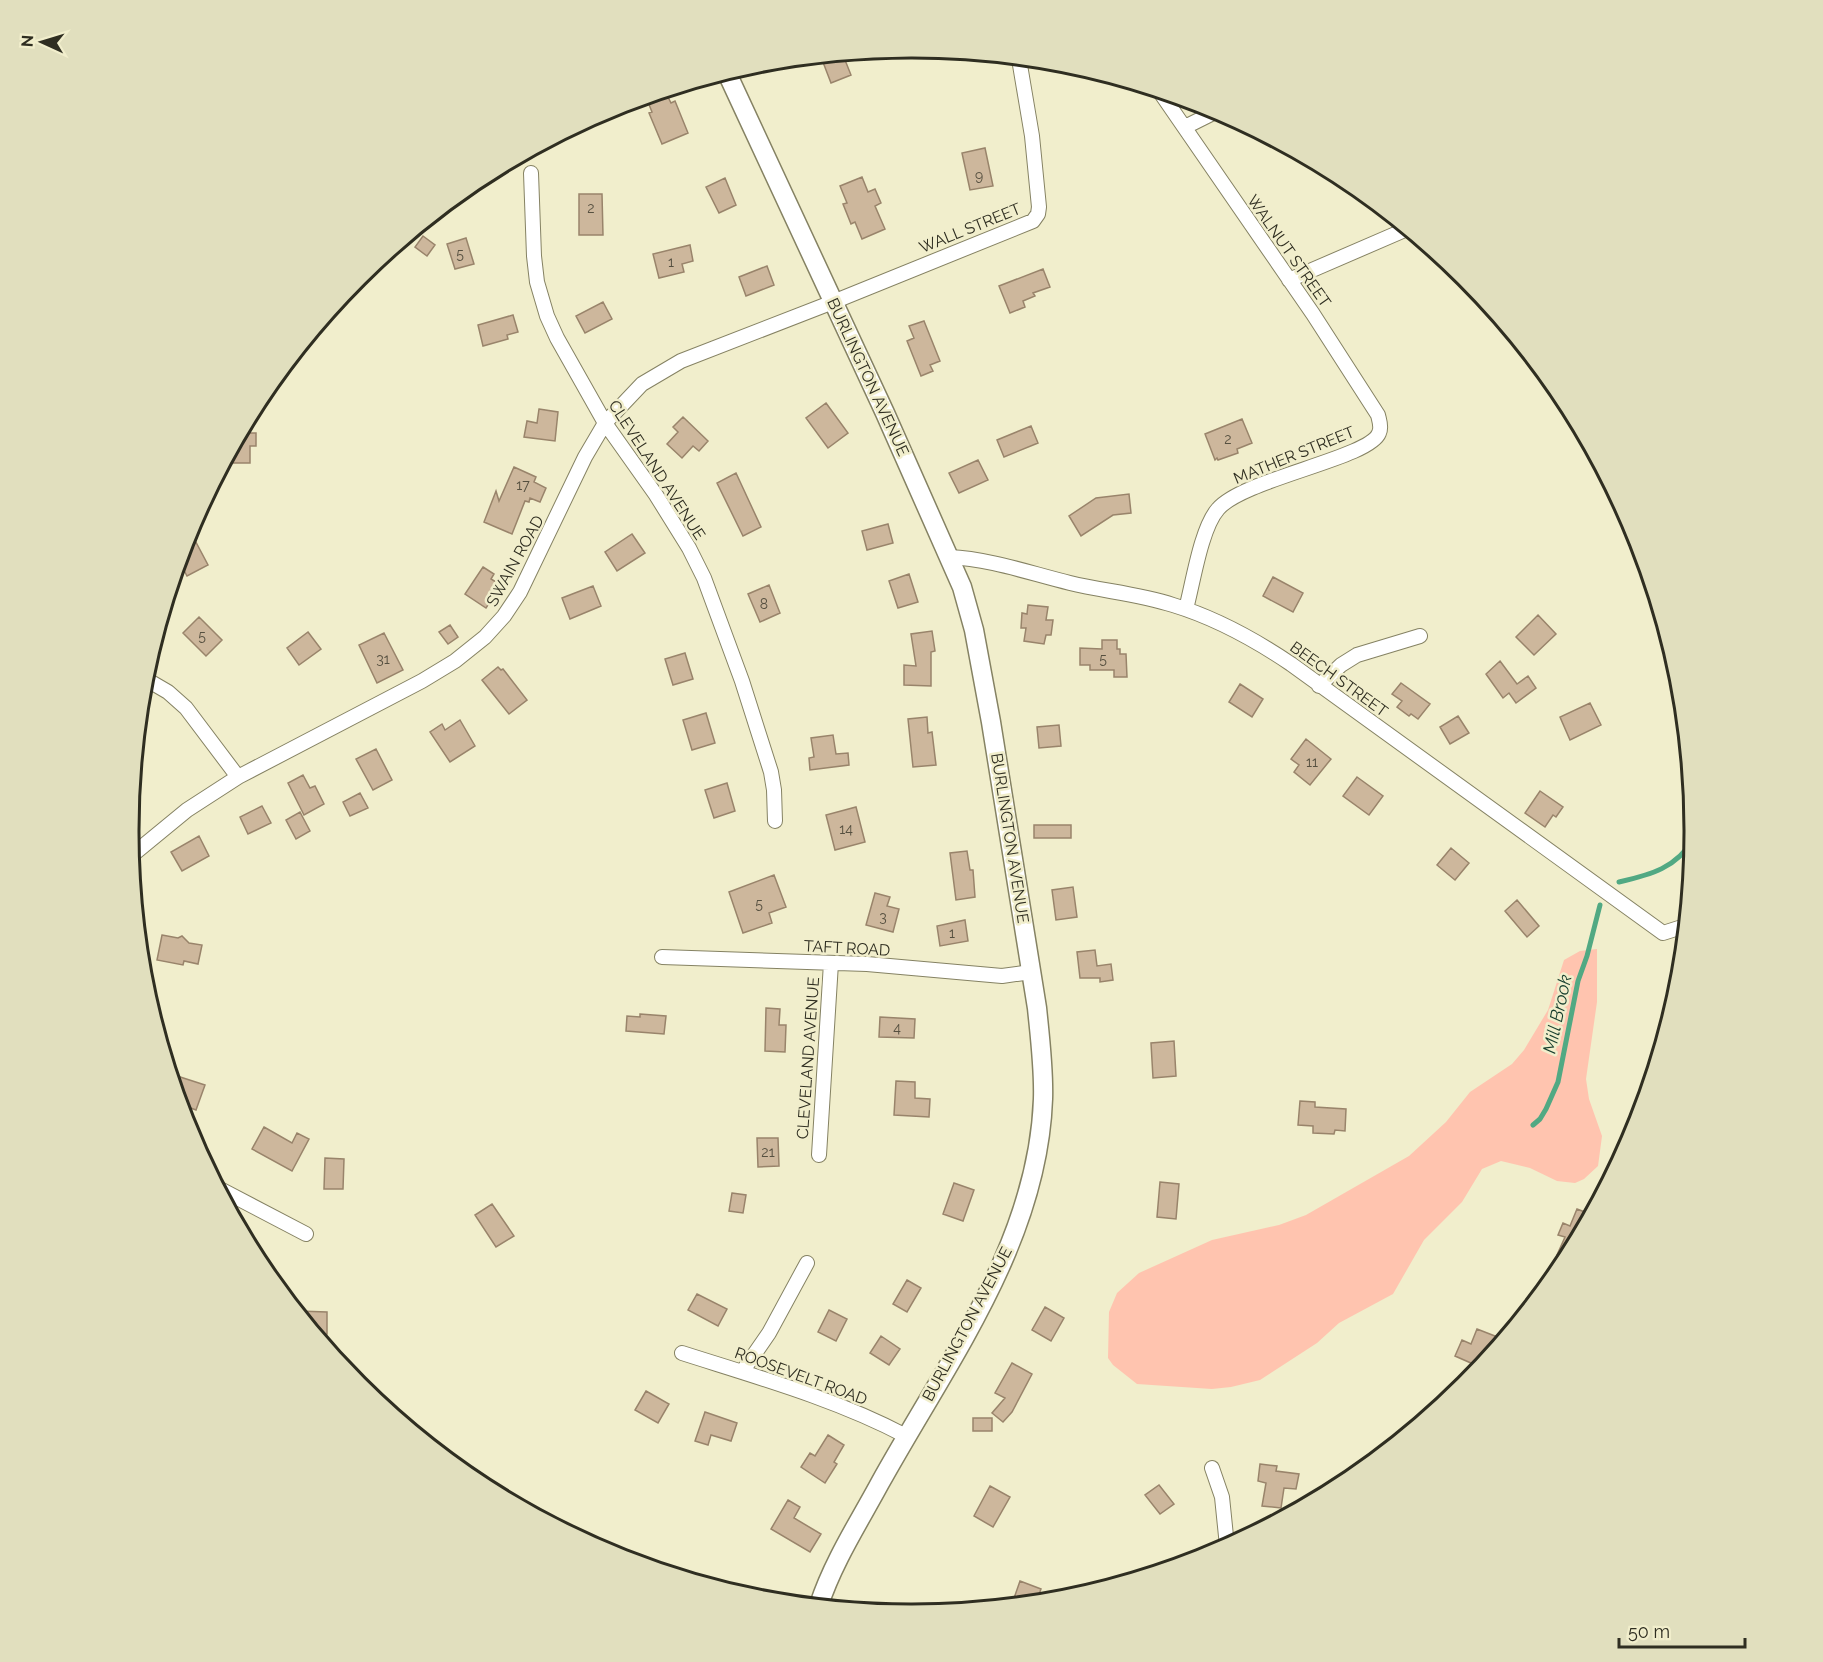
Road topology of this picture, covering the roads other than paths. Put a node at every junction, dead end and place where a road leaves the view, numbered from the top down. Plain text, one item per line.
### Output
1 (1020, 66) edge
2 (730, 80) edge
3 (1167, 102) edge
4 (1206, 117) edge
5 (1185, 127) junction
6 (531, 173) dead end
7 (1399, 232) edge
8 (1289, 280) junction
9 (833, 302) junction
10 (605, 423) junction
11 (1380, 432) joint
12 (949, 557) junction
13 (1186, 609) junction
14 (1420, 636) dead end
15 (153, 684) edge
16 (1319, 686) junction
17 (238, 777) junction
18 (775, 821) dead end
19 (140, 849) edge
20 (1677, 928) edge
21 (662, 957) dead end
22 (831, 963) junction
23 (1030, 972) junction
24 (819, 1155) dead end
25 (231, 1196) edge
26 (306, 1234) dead end
27 (807, 1263) dead end
28 (682, 1353) dead end
29 (742, 1372) junction
30 (906, 1436) junction
31 (1212, 1468) dead end
32 (1226, 1536) edge
33 (822, 1598) edge

1 - 9 street, WALL STREET
2 - 9 main road, BURLINGTON AVENUE
3 - 5 street, WALNUT STREET
4 - 5 street
5 - 8 street, WALNUT STREET
6 - 10 street, CLEVELAND AVENUE
7 - 8 street
8 - 11 street, WALNUT STREET
9 - 10 street, SWAIN ROAD
9 - 12 main road, BURLINGTON AVENUE
10 - 17 street, SWAIN ROAD
10 - 18 street, CLEVELAND AVENUE
11 - 13 street, MATHER STREET
12 - 13 street, BEECH STREET
12 - 23 main road, BURLINGTON AVENUE
13 - 16 street, BEECH STREET
14 - 16 street
15 - 17 street
16 - 20 street, BEECH STREET
17 - 19 street, SWAIN ROAD
21 - 22 street, TAFT ROAD
22 - 23 street, TAFT ROAD
22 - 24 street, CLEVELAND AVENUE
23 - 30 main road, BURLINGTON AVENUE
25 - 26 street
27 - 29 street
28 - 29 street, ROOSEVELT ROAD
29 - 30 street, ROOSEVELT ROAD
30 - 33 main road, BURLINGTON AVENUE
31 - 32 street

